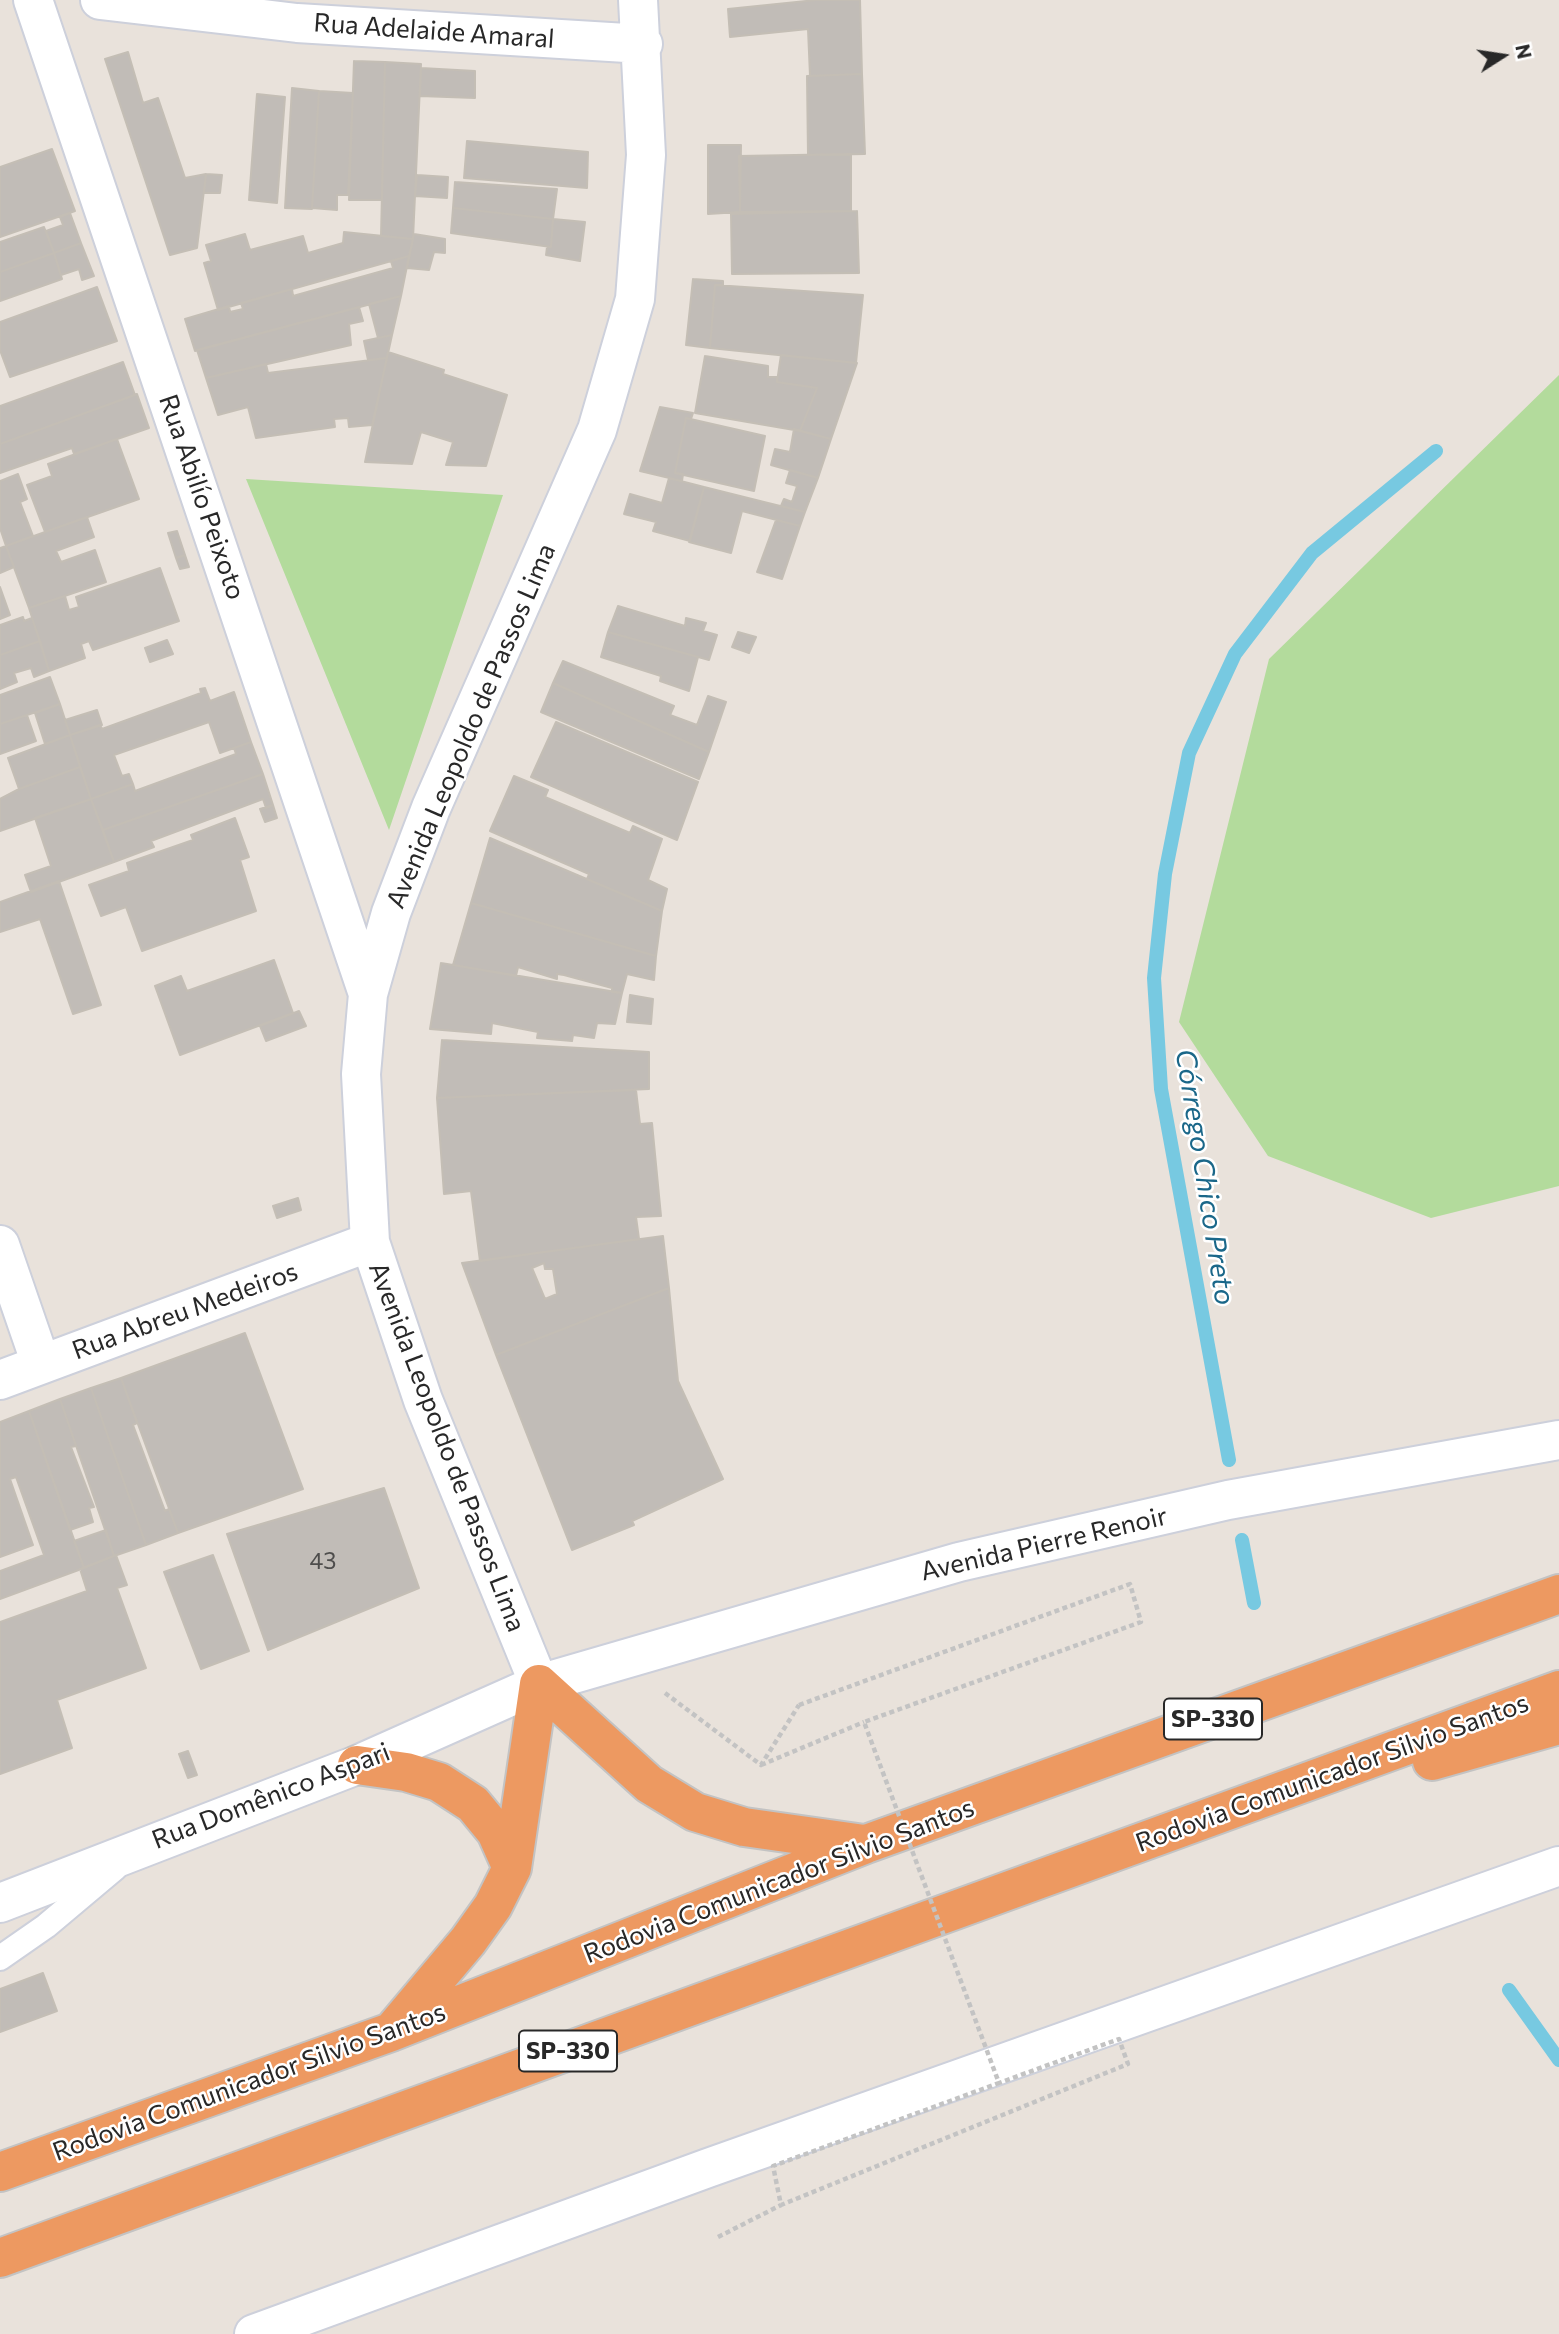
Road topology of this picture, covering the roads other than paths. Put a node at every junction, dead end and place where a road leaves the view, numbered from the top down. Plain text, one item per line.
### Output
1 (33, 0) edge
2 (100, 0) edge
3 (638, 0) edge
4 (643, 44) junction
5 (368, 994) junction
6 (370, 1242) junction
7 (0, 1245) edge
8 (41, 1364) junction
9 (0, 1380) edge
10 (1559, 1440) edge
11 (1559, 1594) edge
12 (538, 1684) junction
13 (1559, 1690) edge
14 (1559, 1725) edge
15 (357, 1765) junction
16 (866, 1844) junction
17 (1137, 1844) junction
18 (138, 1848) junction
19 (1559, 1867) edge
20 (512, 1868) junction
21 (0, 1903) edge
22 (0, 1958) edge
23 (391, 2032) junction
24 (0, 2172) edge
25 (0, 2258) edge
26 (254, 2334) edge

1 - 5 street, Rua Abilío Peixoto
2 - 4 street, Rua Adelaide Amaral
3 - 4 street, Avenida Leopoldo de Passos Lima
4 - 5 street, Avenida Leopoldo de Passos Lima
5 - 6 street, Avenida Leopoldo de Passos Lima
6 - 8 street, Rua Abreu Medeiros
6 - 12 street, Avenida Leopoldo de Passos Lima
7 - 8 street
8 - 9 street, Rua Abreu Medeiros
10 - 12 street, Avenida Pierre Renoir
11 - 16 highway, Rodovia Comunicador Silvio Santos / SP-330
12 - 15 street, Rua Domênico Aspari
12 - 16 highway
12 - 20 highway
13 - 17 highway, Rodovia Comunicador Silvio Santos / SP-330
14 - 17 highway
15 - 18 street, Rua Domênico Aspari
15 - 20 highway
16 - 23 highway, Rodovia Comunicador Silvio Santos / SP-330
17 - 25 highway, Rodovia Comunicador Silvio Santos / SP-330
18 - 21 street, Rua Domênico Aspari
18 - 22 lane
19 - 26 street
20 - 23 highway
23 - 24 highway, Rodovia Comunicador Silvio Santos / SP-330

